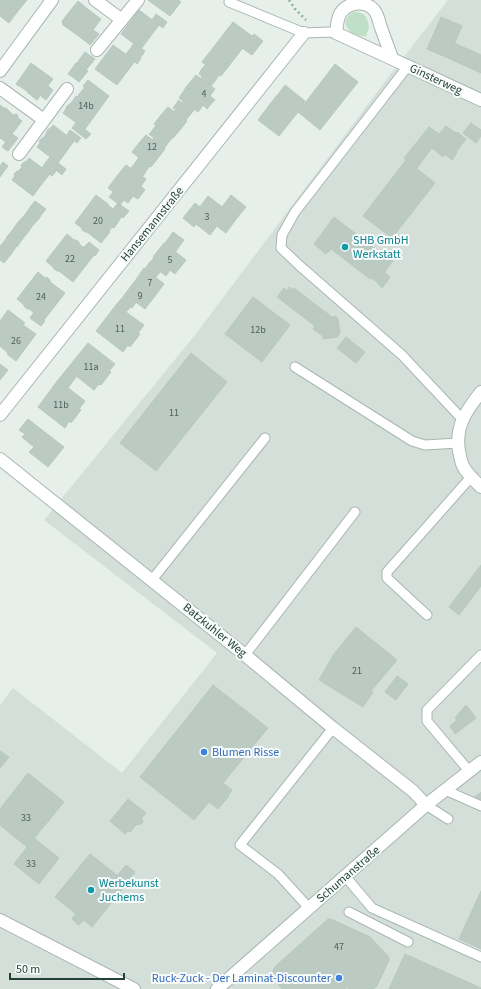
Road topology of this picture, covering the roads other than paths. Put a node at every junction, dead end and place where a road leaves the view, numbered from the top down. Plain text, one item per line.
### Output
1 (52, 0) edge
2 (95, 0) edge
3 (138, 0) edge
4 (229, 2) dead end
5 (122, 20) junction
6 (310, 33) junction
7 (336, 33) junction
8 (97, 50) dead end
9 (392, 58) junction
10 (408, 66) junction
11 (0, 71) edge
12 (0, 88) edge
13 (67, 89) dead end
14 (481, 100) edge
15 (44, 120) junction
16 (19, 154) dead end
17 (295, 367) dead end
18 (481, 392) edge
19 (0, 415) edge
20 (463, 420) junction
21 (265, 438) dead end
22 (458, 443) junction
23 (0, 459) edge
24 (471, 477) junction
25 (481, 488) edge
26 (355, 512) dead end
27 (152, 580) junction
28 (427, 615) dead end
29 (245, 655) junction
30 (481, 655) edge
31 (333, 728) junction
32 (481, 762) edge
33 (469, 771) junction
34 (445, 790) junction
35 (426, 805) junction
36 (481, 806) edge
37 (448, 819) dead end
38 (345, 876) junction
39 (309, 908) junction
40 (349, 912) dead end
41 (0, 920) edge
42 (408, 942) dead end
43 (481, 957) edge
44 (134, 989) edge
45 (217, 989) edge

1 - 11 street
2 - 5 street
3 - 5 street
4 - 6 lane
5 - 8 street
6 - 7 lane
6 - 19 street, Hansemannstraße
7 - 9 street, Ginsterweg
7 - 9 street
9 - 10 street, Ginsterweg
10 - 14 street, Ginsterweg
10 - 20 lane
12 - 15 street
13 - 15 street
15 - 16 street
17 - 22 lane
18 - 20 street
20 - 22 street
21 - 27 lane
22 - 24 street
23 - 27 street, Batzkuhler Weg
24 - 25 street
24 - 28 lane
26 - 29 lane
27 - 29 street, Batzkuhler Weg
29 - 31 street, Batzkuhler Weg
30 - 33 lane
31 - 35 street, Batzkuhler Weg
31 - 39 lane
32 - 33 street, Schumanstraße
33 - 34 street, Schumanstraße
34 - 35 street, Schumanstraße
34 - 36 lane
35 - 37 lane
35 - 38 street, Schumanstraße
38 - 39 street, Schumanstraße
38 - 43 lane
39 - 45 street, Schumanstraße
40 - 42 lane
41 - 44 street

